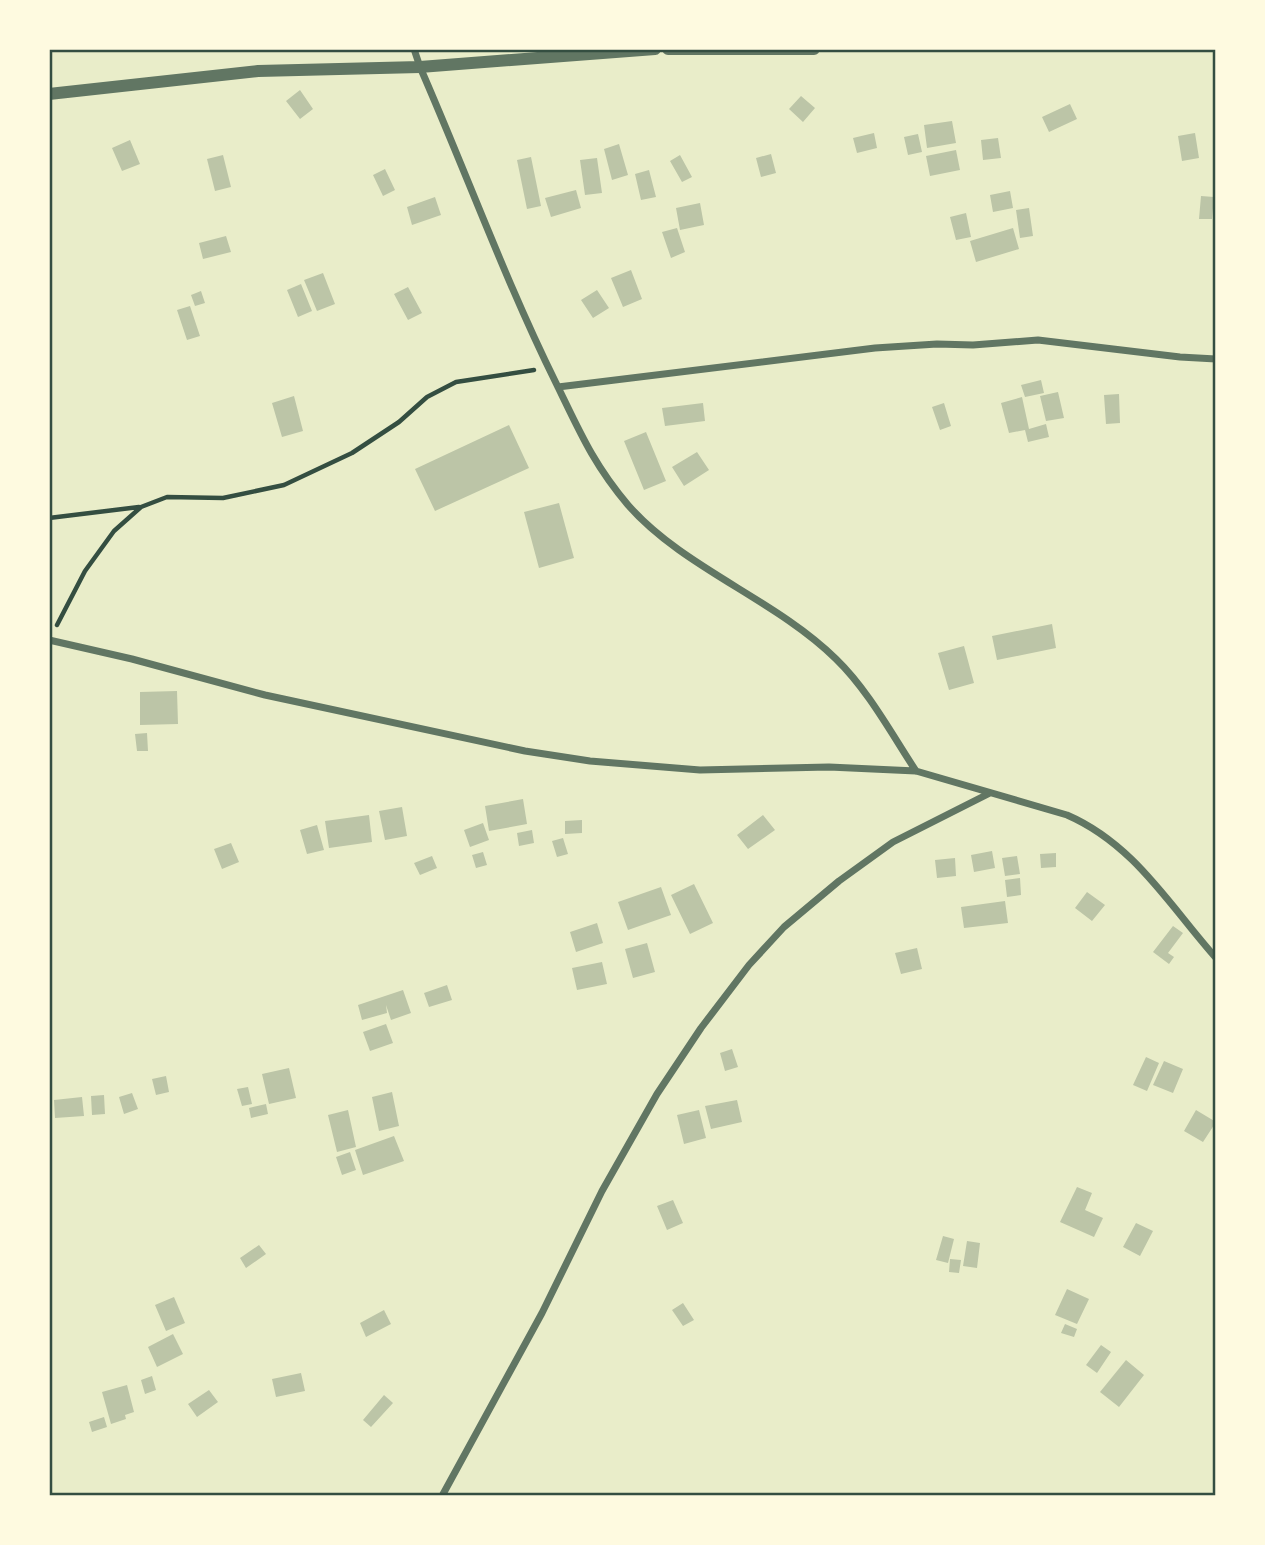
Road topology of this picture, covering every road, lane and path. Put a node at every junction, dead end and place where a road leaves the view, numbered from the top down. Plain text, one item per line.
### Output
1 (414, 49) edge
2 (654, 49) edge
3 (668, 49) edge
4 (814, 49) edge
5 (420, 67) junction
6 (49, 94) edge
7 (1216, 359) edge
8 (548, 368) junction
9 (558, 387) junction
10 (141, 507) junction
11 (49, 518) edge
12 (49, 640) edge
13 (916, 771) junction
14 (990, 793) junction
15 (1216, 958) edge
16 (442, 1496) edge

1 - 5 street
2 - 5 street
3 - 4 street
5 - 6 street
5 - 8 street
7 - 9 street
8 - 9 street
8 - 10 path
9 - 13 street
10 - 11 path
10 - 12 path
12 - 13 street
13 - 14 street
14 - 15 street
14 - 16 street

